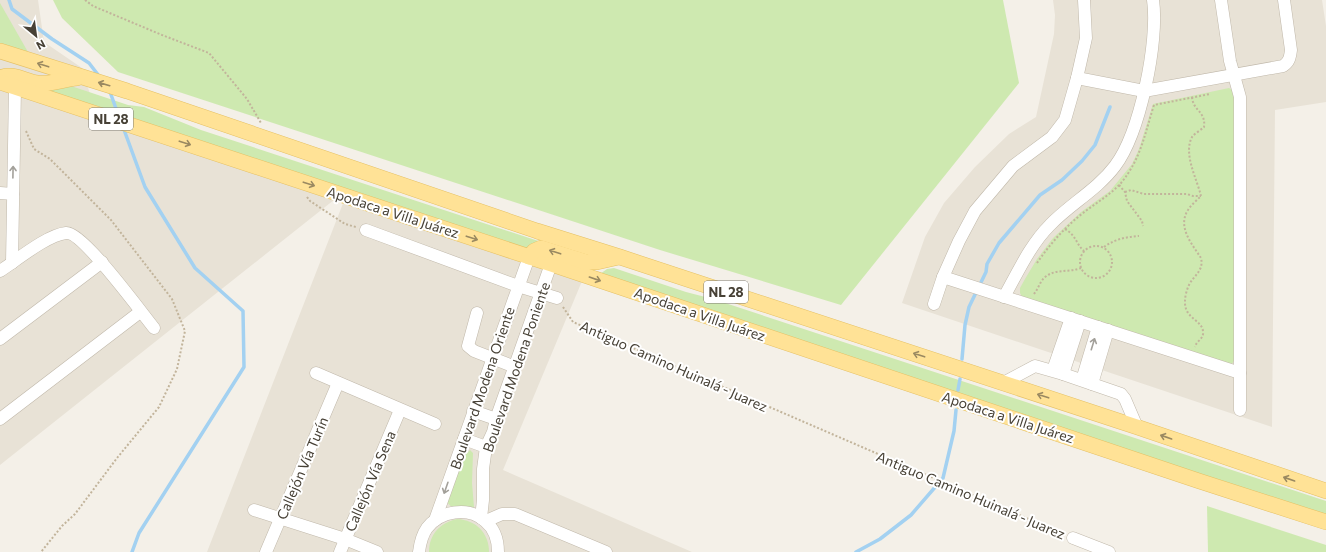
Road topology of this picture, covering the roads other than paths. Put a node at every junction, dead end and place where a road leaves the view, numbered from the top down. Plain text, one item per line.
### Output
1 (1084, 0) edge
2 (1153, 0) edge
3 (1221, 0) edge
4 (1284, 0) edge
5 (0, 51) edge
6 (1233, 76) junction
7 (80, 77) junction
8 (1077, 78) junction
9 (4, 79) edge
10 (1144, 91) junction
11 (0, 193) edge
12 (13, 194) junction
13 (366, 230) road end
14 (528, 257) junction
15 (620, 257) junction
16 (102, 262) junction
17 (12, 263) junction
18 (551, 264) junction
19 (0, 271) edge
20 (943, 277) junction
21 (518, 286) junction
22 (542, 293) junction
23 (1004, 297) junction
24 (557, 298) road end
25 (934, 304) dead end
26 (140, 312) junction
27 (477, 313) dead end
28 (1076, 320) junction
29 (154, 328) dead end
30 (1103, 329) junction
31 (0, 339) edge
32 (492, 358) junction
33 (515, 367) junction
34 (1058, 372) junction
35 (1240, 372) junction
36 (316, 373) dead end
37 (1087, 382) junction
38 (338, 383) junction
39 (1003, 383) junction
40 (400, 410) junction
41 (1240, 410) dead end
42 (473, 411) junction
43 (0, 419) edge
44 (496, 419) junction
45 (435, 424) dead end
46 (1137, 427) junction
47 (464, 439) junction
48 (486, 446) junction
49 (1326, 492) edge
50 (254, 510) dead end
51 (281, 518) junction
52 (435, 520) junction
53 (483, 520) junction
54 (1326, 522) edge
55 (1073, 538) road end
56 (345, 540) junction
57 (266, 552) edge
58 (340, 552) edge
59 (377, 552) edge
60 (419, 552) edge
61 (498, 552) edge
62 (606, 552) edge
63 (1109, 552) edge

1 - 8 street
2 - 10 street
3 - 6 street
4 - 6 street
7 -> 5 main road, NL 28
6 - 10 street
6 - 35 street
7 - 9 main road
15 -> 7 main road, Apodaca a Villa Juárez / NL 28
8 - 10 street
8 - 20 street
12 -> 9 street
9 -> 14 main road, Apodaca a Villa Juárez / NL 28
10 - 23 street
11 - 12 street
12 - 17 street
13 - 21 street
15 -> 14 main road
14 - 18 main road, Apodaca a Villa Juárez / NL 28
14 - 21 street, Boulevard Modena Oriente
39 -> 15 main road, Apodaca a Villa Juárez / NL 28
16 - 17 street
16 - 26 street
16 - 31 street
17 - 19 street
18 - 22 street, Boulevard Modena Poniente
18 -> 54 main road, Apodaca a Villa Juárez / NL 28
20 - 23 street
20 - 25 street
21 - 22 street
21 - 32 street, Boulevard Modena Oriente
22 - 24 street
22 - 33 street, Boulevard Modena Poniente
23 - 28 street
26 - 29 street
26 - 43 street
27 - 32 street
28 - 30 street
28 - 34 street
30 - 35 street
37 -> 30 street
32 - 33 street
32 - 42 street, Boulevard Modena Oriente
33 - 44 street, Boulevard Modena Poniente
34 - 37 street
34 - 39 street
35 - 41 street
36 - 38 street
37 - 46 street
38 - 40 street
38 - 51 street, Callejón Vía Turín
46 -> 39 main road, Apodaca a Villa Juárez / NL 28
40 - 45 street
40 - 56 street, Callejón Vía Sena
42 - 44 street
42 - 47 street, Boulevard Modena Oriente
44 - 48 street, Boulevard Modena Poniente
49 -> 46 main road, Apodaca a Villa Juárez / NL 28
47 - 48 street
47 -> 52 street, Boulevard Modena Oriente
48 - 53 street, Boulevard Modena Poniente
50 - 51 street
51 - 56 street
51 - 57 street, Callejón Vía Turín
52 - 53 street
52 - 60 street
53 - 61 street
53 - 62 street
55 - 63 street
56 - 58 street, Callejón Vía Sena
56 - 59 street

